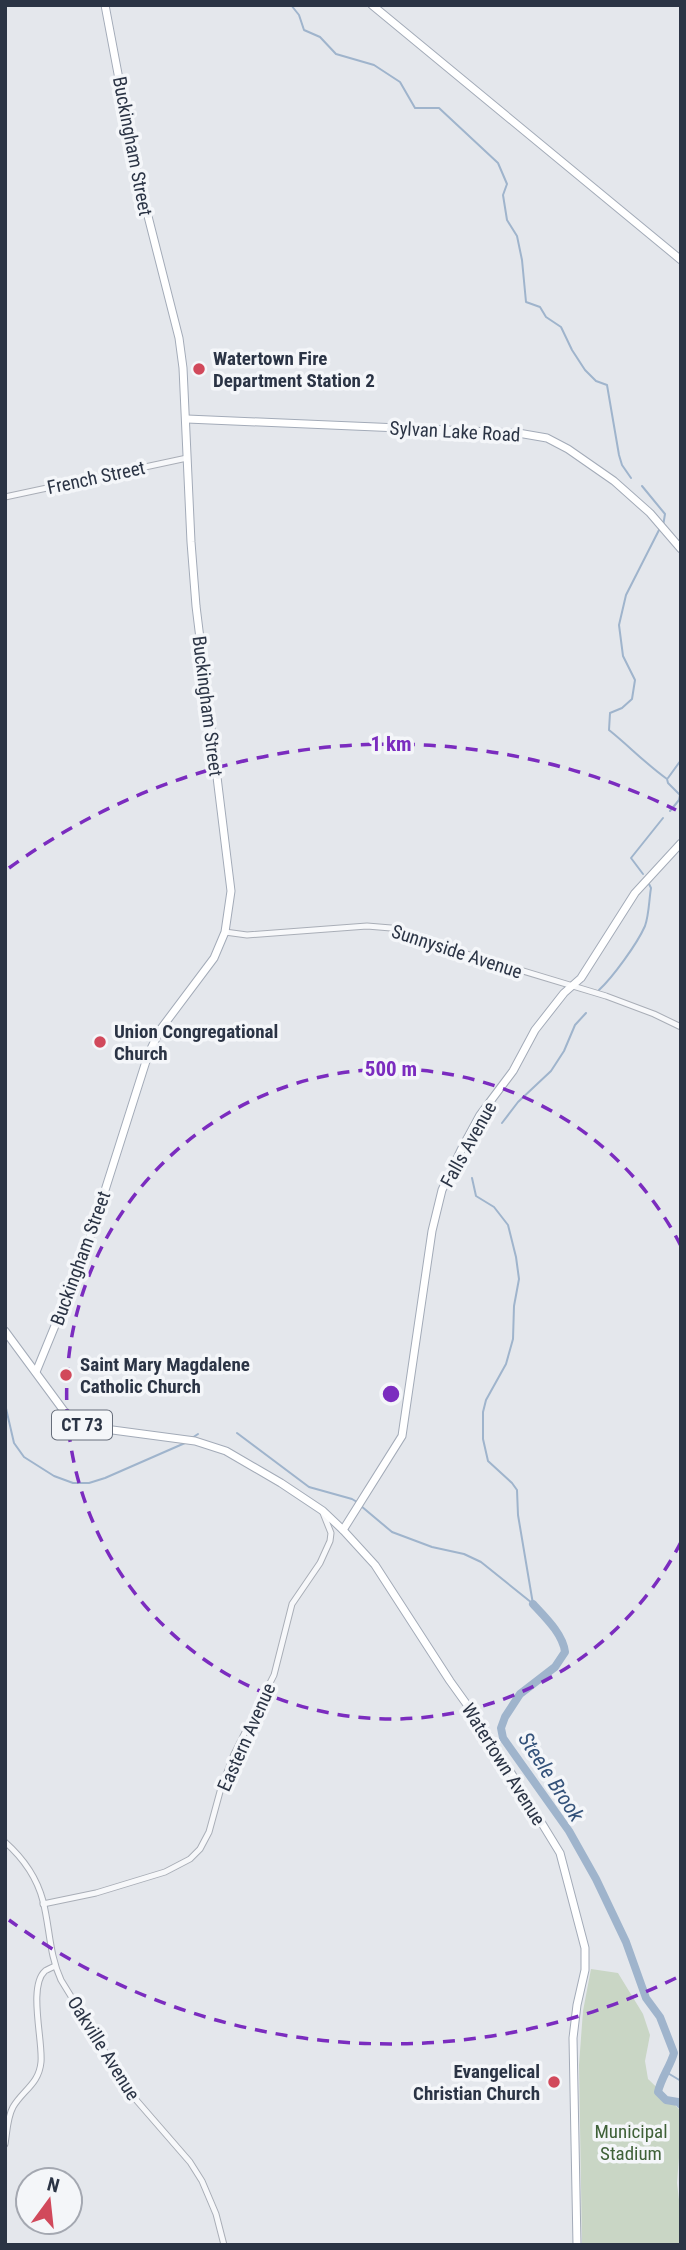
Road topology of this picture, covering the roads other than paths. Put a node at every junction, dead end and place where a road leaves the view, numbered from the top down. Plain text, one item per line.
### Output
1 (106, 5) edge
2 (372, 5) edge
3 (681, 260) edge
4 (187, 419) junction
5 (187, 458) junction
6 (5, 497) edge
7 (681, 549) edge
8 (681, 843) edge
9 (225, 932) junction
10 (571, 986) junction
11 (681, 1027) edge
12 (5, 1331) edge
13 (36, 1372) junction
14 (323, 1511) junction
15 (343, 1530) junction
16 (5, 1842) edge
17 (43, 1904) junction
18 (54, 1966) junction
19 (5, 2144) edge
20 (224, 2245) edge
21 (576, 2245) edge

1 - 4 main road, Buckingham Street
2 - 3 main road
4 - 5 main road, Buckingham Street
4 - 7 main road, Sylvan Lake Road
5 - 6 street, French Street
5 - 9 main road, Buckingham Street
8 - 10 main road, Falls Avenue
9 - 10 street, Sunnyside Avenue
9 - 13 main road, Buckingham Street
10 - 11 street, Sunnyside Avenue
10 - 15 main road, Falls Avenue
12 - 13 main road, CT 73
13 - 14 main road, Watertown Avenue / CT 73
14 - 15 main road, Watertown Avenue / CT 73
14 - 17 street, Eastern Avenue
15 - 21 main road, Watertown Avenue / CT 73
16 - 17 street, Oakville Avenue
17 - 18 street, Oakville Avenue
18 - 19 street
18 - 20 street, Oakville Avenue

